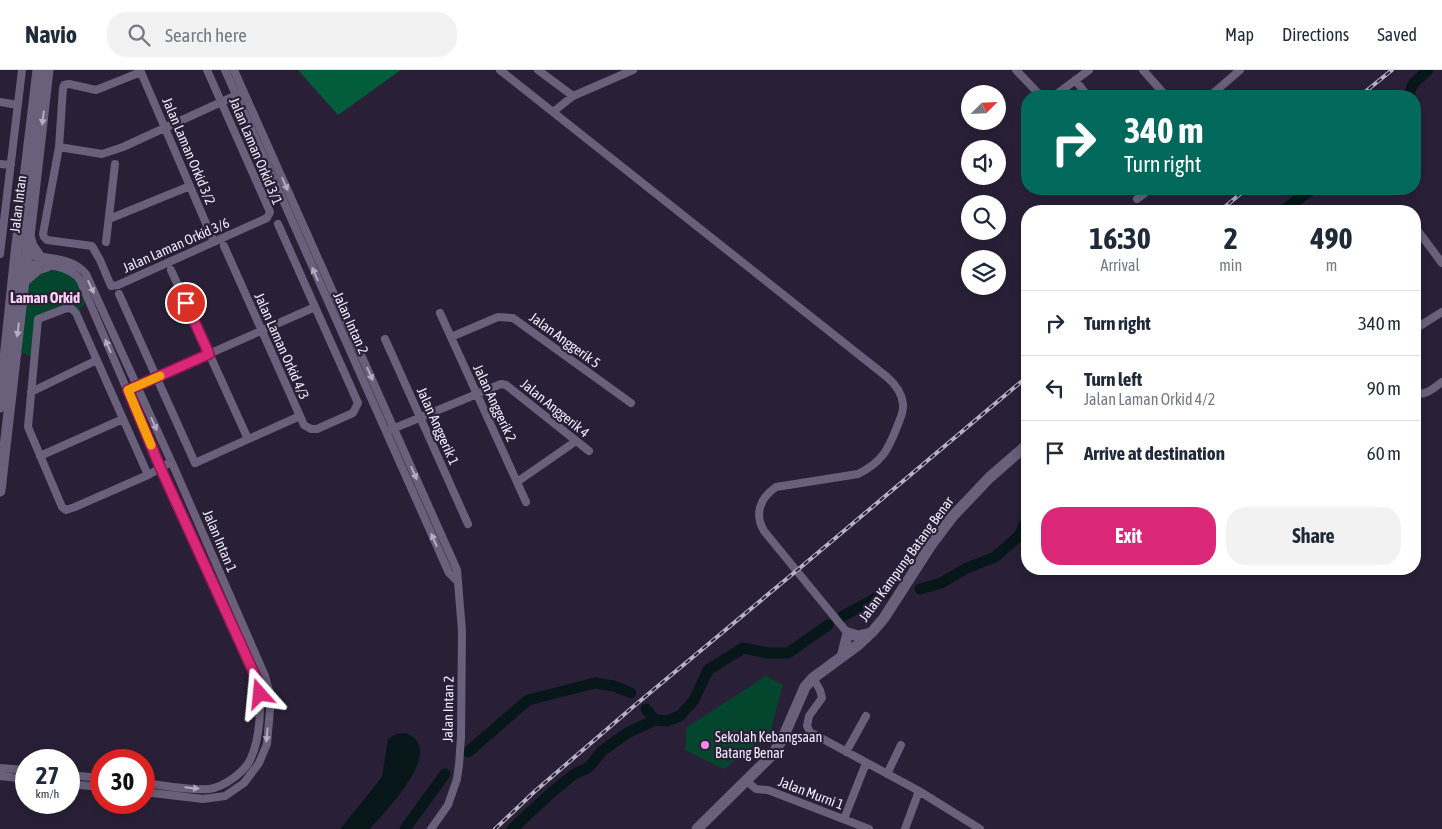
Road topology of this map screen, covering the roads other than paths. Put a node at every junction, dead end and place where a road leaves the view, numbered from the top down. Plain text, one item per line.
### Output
1 (22, 70) edge
2 (38, 70) edge
3 (48, 70) edge
4 (206, 70) edge
5 (225, 70) edge
6 (234, 70) edge
7 (500, 70) edge
8 (538, 70) edge
9 (633, 70) edge
10 (1016, 70) edge
11 (1089, 70) edge
12 (1143, 70) edge
13 (1240, 70) edge
14 (141, 71) edge
15 (1075, 80) junction
16 (1034, 90) edge
17 (1062, 90) edge
18 (1083, 90) edge
19 (1161, 90) edge
20 (1215, 90) edge
21 (240, 93) junction
22 (573, 96) junction
23 (0, 102) edge
24 (221, 102) junction
25 (18, 105) junction
26 (553, 112) junction
27 (166, 128) junction
28 (59, 147) junction
29 (0, 164) edge
30 (115, 164) dead end
31 (11, 165) junction
32 (190, 186) junction
33 (1142, 195) edge
34 (1136, 200) dead end
35 (109, 218) junction
36 (278, 224) dead end
37 (2, 225) edge
38 (244, 228) joint
39 (1421, 235) edge
40 (106, 242) dead end
41 (214, 242) junction
42 (224, 246) dead end
43 (0, 254) edge
44 (25, 258) junction
45 (1442, 263) edge
46 (46, 266) junction
47 (171, 270) dead end
48 (24, 281) junction
49 (119, 294) dead end
50 (314, 307) junction
51 (1442, 312) edge
52 (440, 313) dead end
53 (1421, 326) edge
54 (262, 330) junction
55 (451, 337) junction
56 (385, 339) dead end
57 (209, 354) junction
58 (97, 360) junction
59 (157, 377) junction
60 (1442, 382) edge
61 (137, 386) junction
62 (128, 390) junction
63 (31, 392) junction
64 (477, 393) junction
65 (1421, 394) edge
66 (631, 403) dead end
67 (0, 407) edge
68 (300, 416) junction
69 (420, 418) junction
70 (123, 419) junction
71 (394, 429) junction
72 (386, 432) junction
73 (3, 438) edge
74 (248, 439) junction
75 (576, 441) junction
76 (1021, 450) edge
77 (589, 451) dead end
78 (40, 456) junction
79 (171, 462) junction
80 (160, 467) junction
81 (148, 475) junction
82 (517, 482) junction
83 (0, 491) edge
84 (526, 502) dead end
85 (468, 524) dead end
86 (458, 582) junction
87 (874, 631) junction
88 (848, 633) junction
89 (858, 645) junction
90 (842, 657) junction
91 (813, 678) junction
92 (866, 716) dead end
93 (900, 745) dead end
94 (846, 752) junction
95 (866, 763) junction
96 (0, 768) edge
97 (15, 769) edge
98 (887, 774) junction
99 (0, 776) edge
100 (15, 778) edge
101 (746, 780) junction
102 (155, 784) edge
103 (919, 791) junction
104 (155, 793) edge
105 (844, 818) junction
106 (431, 829) edge
107 (697, 829) edge
108 (869, 829) edge
109 (905, 829) edge
110 (980, 829) edge

1 - 25 street
2 - 44 street, Jalan Intan
3 -> 44 street, Jalan Intan
4 - 24 street, Jalan Laman Orkid 3/1
5 - 21 street, Jalan Intan 2
6 - 21 street, Jalan Intan 2
7 - 26 street
8 - 22 street
9 - 22 street
10 - 16 street
11 - 15 street
12 - 19 street
13 - 20 street
14 - 27 street, Jalan Laman Orkid 3/2
14 - 28 street
15 - 17 street
15 - 18 street
21 - 24 street
21 -> 71 street, Jalan Intan 2
72 -> 21 street, Jalan Intan 2
22 - 26 street
23 - 25 street
24 - 27 street
24 - 38 street, Jalan Laman Orkid 3/1
25 - 31 street
26 - 88 street
27 - 28 street
27 - 32 street, Jalan Laman Orkid 3/2
28 - 41 street, Jalan Laman Orkid 3/6
29 - 31 street
30 - 35 street
31 - 37 street
32 - 35 street
32 - 41 street, Jalan Laman Orkid 3/2
33 - 34 street
35 - 40 street
36 - 50 street
37 - 43 street
38 - 41 street, Jalan Laman Orkid 3/6
39 - 45 street
42 - 54 street, Jalan Laman Orkid 4/3
44 - 46 street, Jalan Intan 1
44 - 48 street, Jalan Intan
44 -> 61 street, Jalan Intan 1
44 - 67 street, Jalan Intan
46 - 48 street
62 -> 46 street, Jalan Intan 1
47 - 57 street
48 -> 73 street, Jalan Intan
49 - 59 street
50 - 54 street
50 - 68 street, Jalan Laman Orkid 4/3
51 - 53 street
52 - 55 street, Jalan Anggerik 2
54 - 57 street
54 - 68 street, Jalan Laman Orkid 4/3
55 - 64 street, Jalan Anggerik 2
55 - 66 street, Jalan Anggerik 5
56 - 69 street, Jalan Anggerik 1
57 - 59 street
57 - 74 street
58 - 63 street
58 - 63 street
58 - 70 street
59 - 61 street
59 - 74 street
60 - 65 street
61 - 62 street
61 -> 79 street, Jalan Intan 1
62 - 80 street, Jalan Intan 1
63 - 78 street
64 - 69 street
64 - 75 street, Jalan Anggerik 4
64 - 82 street, Jalan Anggerik 2
68 - 74 street
69 - 71 street
69 - 85 street, Jalan Anggerik 1
70 - 78 street
70 - 81 street
71 - 72 street
71 -> 86 street, Jalan Intan 2
86 -> 72 street, Jalan Intan 2
73 - 83 street, Jalan Intan
75 - 77 street, Jalan Anggerik 4
75 - 82 street
76 - 87 street, Jalan Kampung Batang Benar
78 - 81 street
79 - 80 street
79 -> 104 street, Jalan Intan 1
80 - 81 street
102 -> 80 street, Jalan Intan 1
82 - 84 street, Jalan Anggerik 2
86 - 106 street, Jalan Intan 2
87 - 88 street
87 - 89 street, Jalan Kampung Batang Benar
88 - 89 street
88 - 90 street
89 - 90 street, Jalan Kampung Batang Benar
90 - 91 street, Jalan Kampung Batang Benar
91 - 94 street
91 - 101 street, Jalan Kampung Batang Benar
92 - 94 street
93 - 98 street
94 - 95 street
95 - 98 street
95 - 105 street
96 - 97 street
98 - 103 street
99 - 100 street
101 - 105 street, Jalan Murni 1
101 - 107 street, Jalan Kampung Batang Benar
103 - 109 street
103 - 110 street
105 - 108 street, Jalan Murni 1

